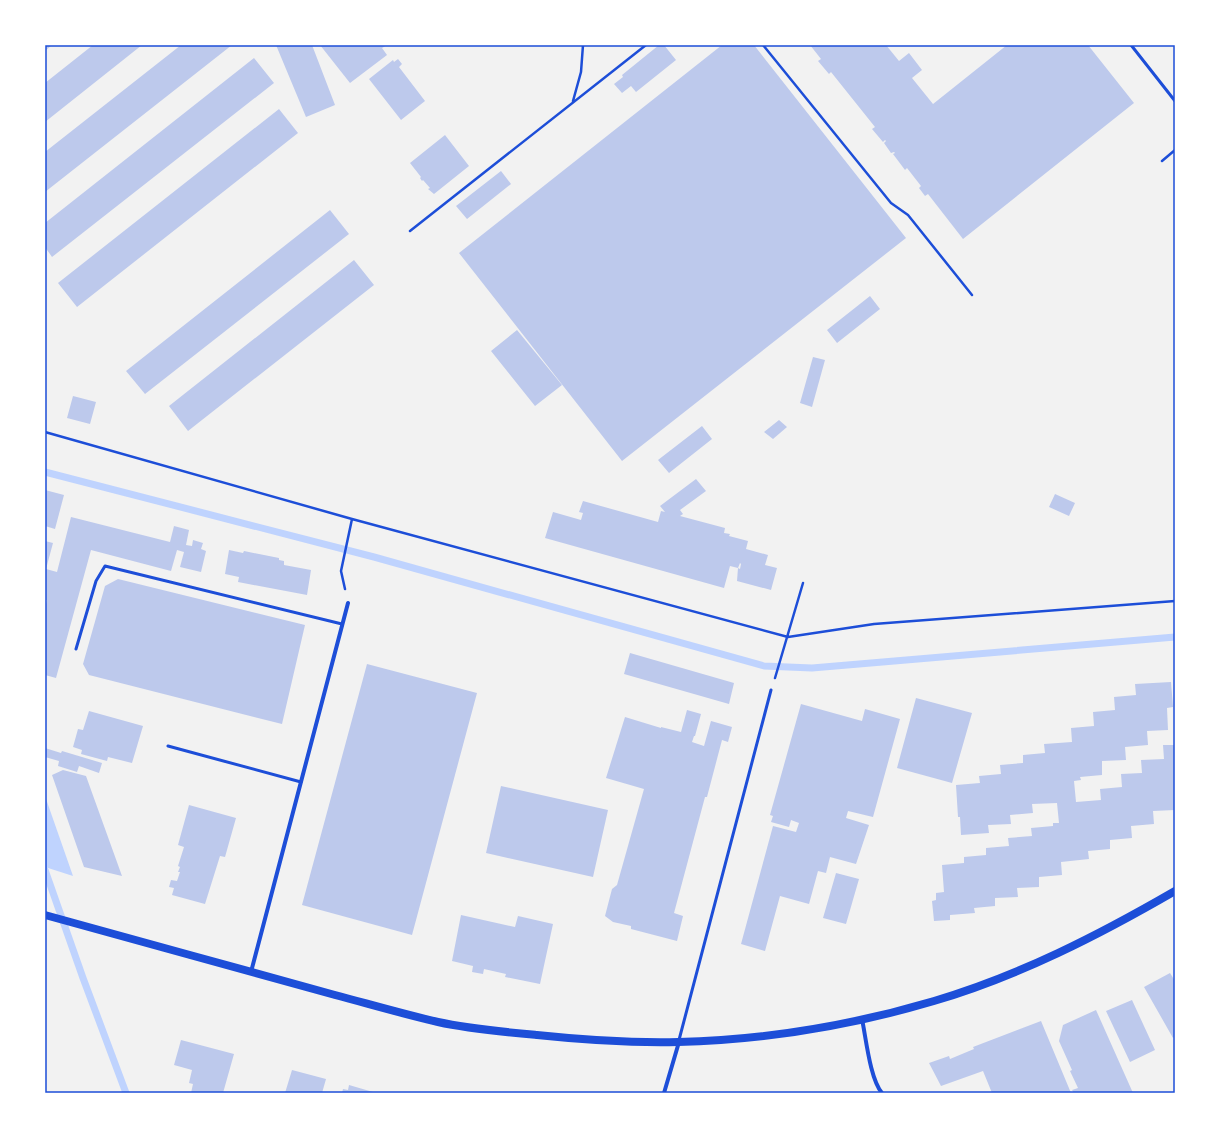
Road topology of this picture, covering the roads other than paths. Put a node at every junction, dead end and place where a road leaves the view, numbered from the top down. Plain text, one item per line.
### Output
1 (1131, 45) edge
2 (1175, 101) edge
3 (348, 603) road end
4 (342, 624) junction
5 (76, 650) dead end
6 (771, 690) dead end
7 (168, 746) dead end
8 (301, 782) junction
9 (1175, 891) edge
10 (45, 915) edge
11 (251, 973) junction
12 (862, 1019) junction
13 (679, 1042) junction
14 (664, 1093) edge
15 (882, 1093) edge

1 - 2 lane
3 - 4 street
4 - 5 lane
4 - 8 street
6 - 13 lane
7 - 8 lane
8 - 11 street
9 - 12 main road
10 - 11 main road
11 - 13 main road
12 - 13 main road
12 - 15 street
13 - 14 street

